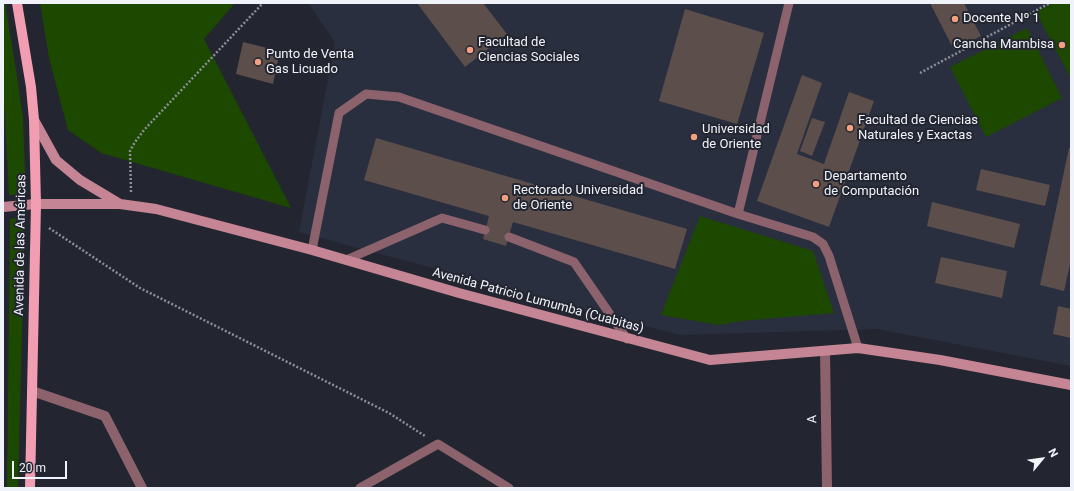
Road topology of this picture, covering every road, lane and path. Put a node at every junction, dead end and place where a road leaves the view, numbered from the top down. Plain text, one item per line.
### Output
1 (17, 3) edge
2 (263, 3) edge
3 (789, 3) edge
4 (1050, 3) edge
5 (920, 73) dead end
6 (34, 120) junction
7 (36, 204) junction
8 (120, 204) junction
9 (131, 205) junction
10 (3, 207) edge
11 (738, 214) junction
12 (36, 221) junction
13 (485, 230) dead end
14 (509, 237) dead end
15 (312, 250) junction
16 (346, 260) junction
17 (627, 339) junction
18 (858, 348) junction
19 (825, 351) junction
20 (1071, 385) edge
21 (32, 391) junction
22 (438, 444) junction
23 (30, 488) edge
24 (142, 488) edge
25 (360, 488) edge
26 (509, 488) edge
27 (827, 488) edge

1 - 6 main road, Avenida de las Américas
2 - 9 path
3 - 11 lane
4 - 5 path
6 - 7 main road, Avenida de las Américas
6 - 8 main road
7 - 8 main road, Avenida Patricio Lumumba (Cuabitas)
7 - 10 main road, Avenida Patricio Lumumba (Cuabitas)
7 - 12 main road, Avenida de las Américas
8 - 9 main road, Avenida Patricio Lumumba (Cuabitas)
9 - 15 main road, Avenida Patricio Lumumba (Cuabitas)
11 - 15 lane
11 - 18 lane
12 - 21 main road, Avenida de las Américas
12 - 22 path
13 - 16 lane
14 - 17 lane
15 - 16 main road, Avenida Patricio Lumumba (Cuabitas)
16 - 17 main road, Avenida Patricio Lumumba (Cuabitas)
17 - 19 main road, Avenida Patricio Lumumba (Cuabitas)
18 - 19 main road, Avenida Patricio Lumumba (Cuabitas)
18 - 20 main road, Avenida Patricio Lumumba (Cuabitas)
19 - 27 street, A
21 - 23 main road, Avenida de las Américas
21 - 24 street
22 - 25 lane
22 - 26 lane

